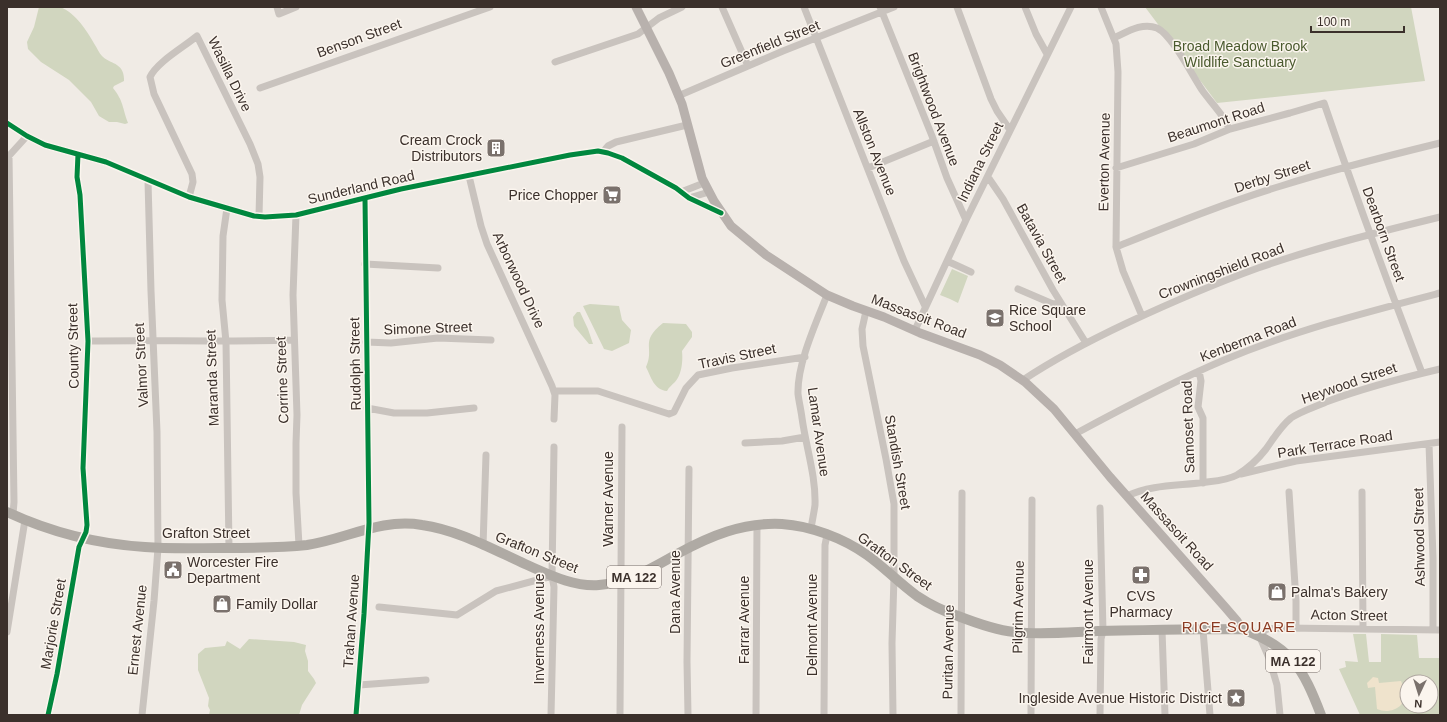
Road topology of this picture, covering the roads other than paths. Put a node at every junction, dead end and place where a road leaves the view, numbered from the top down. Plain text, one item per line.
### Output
1 (296, 7) edge
2 (490, 7) edge
3 (636, 7) edge
4 (682, 7) edge
5 (722, 7) edge
6 (804, 7) edge
7 (894, 7) edge
8 (957, 7) edge
9 (1026, 7) edge
10 (1071, 7) edge
11 (1101, 7) edge
12 (278, 10) edge
13 (880, 10) edge
14 (647, 28) junction
15 (816, 38) junction
16 (1114, 38) junction
17 (1047, 54) junction
18 (555, 62) dead end
19 (748, 66) junction
20 (260, 88) dead end
21 (678, 96) junction
22 (1324, 103) joint
23 (7, 123) edge
24 (687, 125) junction
25 (1228, 129) junction
26 (1010, 130) junction
27 (27, 136) junction
28 (934, 141) junction
29 (1440, 143) edge
30 (603, 152) junction
31 (78, 154) junction
32 (8, 157) edge
33 (1346, 167) junction
34 (868, 168) junction
35 (1116, 168) junction
36 (469, 176) junction
37 (988, 177) junction
38 (148, 180) junction
39 (704, 183) junction
40 (681, 192) junction
41 (709, 192) junction
42 (189, 197) junction
43 (689, 198) junction
44 (365, 199) junction
45 (226, 208) junction
46 (721, 213) junction
47 (296, 215) junction
48 (259, 216) junction
49 (1440, 217) edge
50 (966, 220) junction
51 (1371, 235) junction
52 (1116, 246) junction
53 (947, 261) junction
54 (365, 264) junction
55 (438, 268) dead end
56 (971, 272) dead end
57 (1018, 289) dead end
58 (1440, 293) edge
59 (827, 295) junction
60 (1061, 303) junction
61 (1396, 305) junction
62 (925, 306) junction
63 (866, 311) junction
64 (1142, 316) junction
65 (915, 330) junction
66 (153, 340) junction
67 (294, 340) junction
68 (492, 340) dead end
69 (88, 341) junction
70 (226, 342) junction
71 (366, 342) junction
72 (1086, 343) junction
73 (805, 357) junction
74 (1440, 369) edge
75 (1199, 371) junction
76 (1422, 373) junction
77 (1023, 380) junction
78 (554, 391) junction
79 (367, 408) junction
80 (474, 408) dead end
81 (554, 419) dead end
82 (622, 427) dead end
83 (1074, 434) junction
84 (805, 437) junction
85 (1440, 442) edge
86 (745, 443) dead end
87 (1429, 444) junction
88 (554, 447) dead end
89 (486, 455) dead end
90 (689, 469) dead end
91 (1236, 476) junction
92 (1203, 483) junction
93 (1289, 492) dead end
94 (1362, 492) dead end
95 (962, 493) dead end
96 (1127, 496) junction
97 (1032, 500) dead end
98 (1100, 508) dead end
99 (10, 513) edge
100 (25, 520) junction
101 (757, 525) junction
102 (369, 528) junction
103 (811, 529) junction
104 (827, 535) junction
105 (84, 538) junction
106 (299, 545) junction
107 (483, 546) junction
108 (158, 548) junction
109 (230, 548) junction
110 (688, 548) junction
111 (552, 576) junction
112 (894, 577) junction
113 (620, 582) junction
114 (379, 607) dead end
115 (962, 618) junction
116 (1296, 628) junction
117 (1363, 628) junction
118 (1242, 629) junction
119 (1162, 630) junction
120 (1203, 630) junction
121 (1437, 630) edge
122 (1103, 631) junction
123 (7, 632) edge
124 (1030, 632) junction
125 (1259, 635) junction
126 (426, 680) dead end
127 (359, 685) junction
128 (48, 715) edge
129 (142, 715) edge
130 (356, 715) edge
131 (551, 715) edge
132 (620, 715) edge
133 (688, 715) edge
134 (756, 715) edge
135 (824, 715) edge
136 (894, 715) edge
137 (961, 715) edge
138 (1031, 715) edge
139 (1100, 715) edge
140 (1166, 715) edge
141 (1210, 715) edge
142 (1280, 715) edge
143 (1321, 715) edge

1 - 12 street
2 - 20 street, Benson Street
3 - 14 main road, Massasoit Road
4 - 14 street
5 - 19 street
6 - 15 street, Allston Avenue
7 - 13 street, Greenfield Street
8 - 26 street
9 - 17 street
10 - 17 street, Indiana Street
11 - 16 street, Everton Avenue
13 - 15 street, Greenfield Street
13 - 28 street, Brightwood Avenue
14 - 18 street
14 - 21 main road, Massasoit Road
15 - 19 street, Greenfield Street
15 - 34 street, Allston Avenue
16 - 25 street
16 - 35 street, Everton Avenue
17 - 26 street, Indiana Street
19 - 21 street, Greenfield Street
21 - 24 main road, Massasoit Road
22 - 25 street, Beaumont Road
22 - 33 street, Dearborn Street
23 - 27 street, Sunderland Road
24 - 30 street
24 - 39 main road, Massasoit Road
25 - 35 street, Beaumont Road
26 - 37 street, Indiana Street
27 - 31 street, Sunderland Road
27 - 32 street
28 - 34 street
28 - 50 street, Brightwood Avenue
29 - 33 street, Derby Street
30 - 36 street, Sunderland Road
30 - 40 street, Sunderland Road
31 - 38 street, Sunderland Road
31 - 69 street, County Street
32 - 99 street
33 - 51 street, Dearborn Street
33 - 52 street, Derby Street
34 - 62 street, Allston Avenue
35 - 52 street, Everton Avenue
36 - 44 street, Sunderland Road
36 - 78 street, Arborwood Drive
37 - 50 street, Indiana Street
37 - 60 street, Batavia Street
38 - 42 street, Sunderland Road
38 - 66 street, Valmor Street
39 - 40 street
39 - 41 main road, Massasoit Road
40 - 43 street, Sunderland Road
41 - 43 street
41 - 46 main road, Massasoit Road
42 - 45 street, Sunderland Road
42 - 48 street, Wasilla Drive
43 - 46 street, Sunderland Road
44 - 47 street, Sunderland Road
44 - 54 street, Rudolph Street
45 - 48 street, Sunderland Road
45 - 70 street, Maranda Street
46 - 59 main road, Massasoit Road
47 - 48 street, Sunderland Road
47 - 67 street, Corrine Street
49 - 51 street, Crowningshield Road
50 - 53 street, Indiana Street
51 - 61 street, Dearborn Street
51 - 64 street, Crowningshield Road
52 - 64 street, Everton Avenue
53 - 56 street
53 - 62 street, Indiana Street
54 - 55 street
54 - 71 street, Rudolph Street
57 - 60 street
58 - 61 street, Kenberma Road
59 - 63 main road, Massasoit Road
59 - 73 street, Lamar Avenue
60 - 72 street, Batavia Street
61 - 75 street, Kenberma Road
61 - 76 street, Dearborn Street
62 - 65 street, Indiana Street
63 - 65 main road, Massasoit Road
63 - 112 street, Standish Street
64 - 72 street, Crowningshield Road
65 - 77 main road, Massasoit Road
66 - 69 street
66 - 70 street
66 - 108 street, Valmor Street
67 - 70 street
67 - 106 street, Corrine Street
68 - 71 street, Simone Street
69 - 105 street, County Street
70 - 109 street, Maranda Street
71 - 79 street, Rudolph Street
72 - 77 street, Crowningshield Road
73 - 78 street, Travis Street
73 - 84 street, Lamar Avenue
74 - 76 street, Heywood Street
75 - 83 street, Kenberma Road
75 - 92 street, Samoset Road
76 - 91 street, Heywood Street
77 - 83 main road, Massasoit Road
78 - 81 street
79 - 80 street
79 - 102 street, Rudolph Street
82 - 113 street, Warner Avenue
83 - 96 main road, Massasoit Road
84 - 86 street
84 - 103 street, Lamar Avenue
85 - 87 street, Park Terrace Road
87 - 91 street, Park Terrace Road
87 - 121 street, Ashwood Street
88 - 111 street, Inverness Avenue
89 - 107 street
90 - 110 street, Dana Avenue
91 - 92 street, Heywood Street
92 - 96 street, Heywood Street
93 - 116 street
94 - 117 street
95 - 115 street, Puritan Avenue
96 - 118 main road, Massasoit Road
97 - 124 street, Pilgrim Avenue
98 - 122 street, Fairmont Avenue
99 - 100 highway, Grafton Street / MA 122
100 - 105 highway, Grafton Street / MA 122
100 - 123 street
101 - 103 highway, Grafton Street / MA 122
101 - 110 highway, Grafton Street / MA 122
101 - 134 street, Farrar Avenue
102 - 106 highway, Grafton Street / MA 122
102 - 107 highway, Grafton Street / MA 122
102 - 127 street, Trahan Avenue
103 - 104 highway, Grafton Street / MA 122
104 - 112 highway, Grafton Street / MA 122
104 - 135 street, Delmont Avenue
105 - 108 highway, Grafton Street / MA 122
105 - 128 street, Marjorie Street
106 - 109 highway, Grafton Street / MA 122
107 - 111 highway, Grafton Street / MA 122
108 - 109 highway, Grafton Street / MA 122
108 - 129 street, Ernest Avenue
110 - 113 highway, Grafton Street / MA 122
110 - 133 street, Dana Avenue
111 - 113 highway, Grafton Street / MA 122
111 - 114 street
111 - 131 street, Inverness Avenue
112 - 115 highway, Grafton Street / MA 122
112 - 136 street, Standish Street
113 - 132 street, Warner Avenue
115 - 124 highway, Grafton Street / MA 122
115 - 137 street, Puritan Avenue
116 - 117 street, Acton Street
116 - 125 street, Acton Street
117 - 121 street, Acton Street
118 - 120 highway, Grafton Street / MA 122
118 - 125 highway, Grafton Street / MA 122
119 - 120 highway, Grafton Street / MA 122
119 - 122 highway, Grafton Street / MA 122
119 - 140 street
120 - 141 street
122 - 124 highway, Grafton Street / MA 122
122 - 139 street, Fairmont Avenue
124 - 138 street, Pilgrim Avenue
125 - 142 street
125 - 143 highway, Grafton Street / MA 122
126 - 127 street
127 - 130 street, Trahan Avenue

